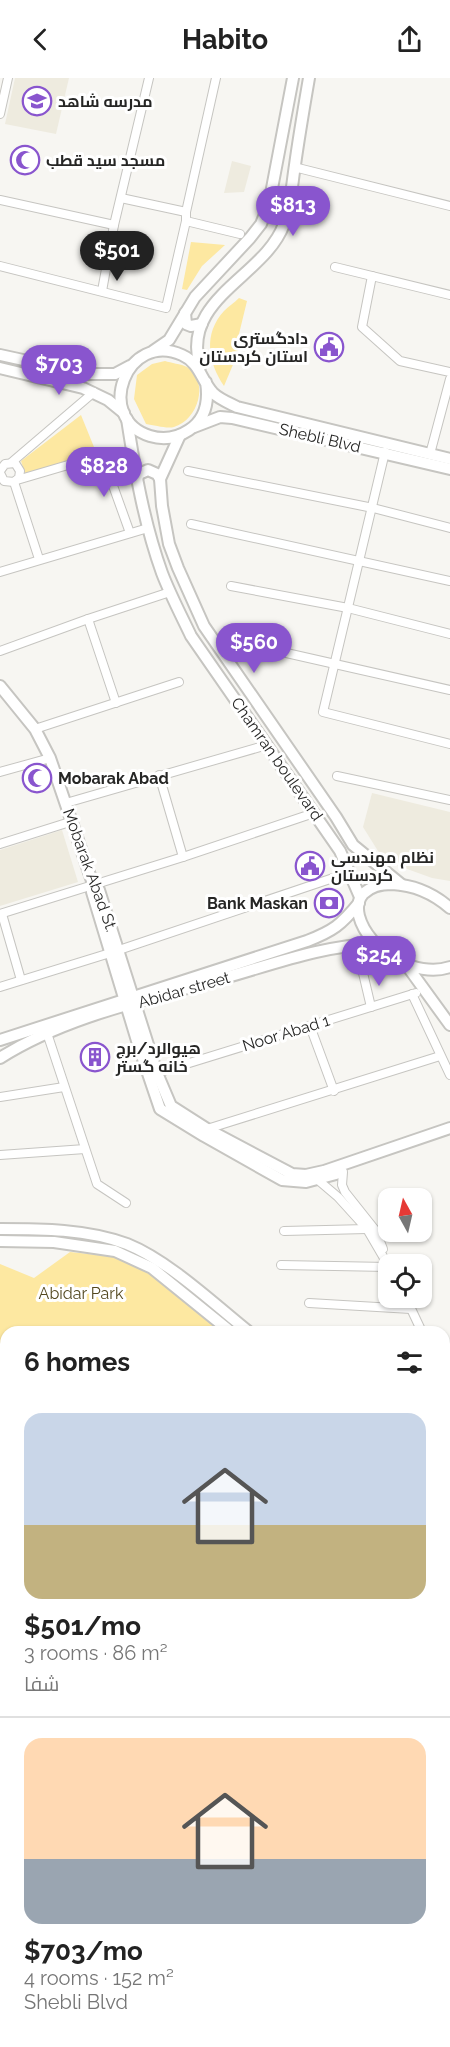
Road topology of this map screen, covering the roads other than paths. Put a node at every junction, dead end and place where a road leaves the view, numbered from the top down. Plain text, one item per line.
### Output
1 (8, 78) edge
2 (149, 78) edge
3 (216, 78) edge
4 (293, 78) edge
5 (309, 78) edge
6 (0, 114) edge
7 (294, 167) junction
8 (122, 198) junction
9 (0, 200) edge
10 (450, 206) edge
11 (186, 217) junction
12 (114, 225) junction
13 (240, 234) dead end
14 (0, 266) edge
15 (335, 267) dead end
16 (372, 276) junction
17 (102, 291) junction
18 (450, 295) edge
19 (185, 313) junction
20 (202, 324) junction
21 (148, 354) junction
22 (0, 355) edge
23 (132, 364) junction
24 (0, 368) edge
25 (201, 370) junction
26 (450, 372) edge
27 (450, 379) edge
28 (206, 382) junction
29 (94, 392) junction
30 (257, 412) junction
31 (125, 416) junction
32 (256, 424) junction
33 (191, 429) junction
34 (180, 435) junction
35 (385, 453) junction
36 (430, 454) junction
37 (450, 459) edge
38 (3, 467) edge
39 (450, 469) edge
40 (188, 471) dead end
41 (137, 479) junction
42 (160, 479) junction
43 (10, 483) edge
44 (373, 508) junction
45 (191, 524) dead end
46 (148, 528) junction
47 (450, 528) edge
48 (130, 533) junction
49 (39, 559) junction
50 (360, 561) junction
51 (0, 572) edge
52 (450, 581) edge
53 (231, 586) dead end
54 (170, 592) junction
55 (348, 608) junction
56 (88, 619) junction
57 (450, 634) edge
58 (260, 647) dead end
59 (0, 651) edge
60 (335, 664) junction
61 (179, 682) dead end
62 (0, 686) edge
63 (450, 690) edge
64 (4, 697) edge
65 (116, 703) junction
66 (34, 729) junction
67 (450, 744) edge
68 (267, 745) junction
69 (50, 758) junction
70 (0, 772) edge
71 (159, 775) junction
72 (337, 776) dead end
73 (450, 801) edge
74 (66, 803) junction
75 (314, 813) junction
76 (73, 821) junction
77 (0, 844) edge
78 (353, 845) junction
79 (340, 851) junction
80 (183, 857) junction
81 (351, 872) junction
82 (93, 884) junction
83 (402, 885) junction
84 (434, 897) junction
85 (450, 899) edge
86 (360, 900) junction
87 (450, 909) edge
88 (1, 914) edge
89 (376, 944) junction
90 (114, 951) junction
91 (405, 963) junction
92 (450, 968) edge
93 (363, 973) dead end
94 (21, 980) junction
95 (0, 987) edge
96 (130, 1001) junction
97 (371, 1007) junction
98 (450, 1015) edge
99 (450, 1024) edge
100 (310, 1026) junction
101 (46, 1033) junction
102 (0, 1040) edge
103 (440, 1056) junction
104 (0, 1058) edge
105 (157, 1073) junction
106 (450, 1075) edge
107 (64, 1087) junction
108 (334, 1091) junction
109 (0, 1097) edge
110 (450, 1128) edge
111 (207, 1129) junction
112 (450, 1134) edge
113 (85, 1149) junction
114 (0, 1155) edge
115 (343, 1172) junction
116 (318, 1180) junction
117 (126, 1203) dead end
118 (0, 1229) edge
119 (367, 1229) junction
120 (284, 1231) dead end
121 (0, 1241) edge
122 (382, 1254) edge
123 (385, 1254) edge
124 (281, 1265) dead end
125 (378, 1266) edge
126 (309, 1303) dead end
127 (378, 1306) edge
128 (411, 1308) edge
129 (224, 1326) edge
130 (242, 1326) edge
131 (419, 1326) edge

1 - 6 street
2 - 8 street
3 - 11 street
4 - 19 main road
5 - 7 main road
7 - 10 street
7 - 20 main road
8 - 11 street
8 - 12 street
9 - 12 street
11 - 13 street
11 - 17 street
12 - 17 street
14 - 17 street
15 - 16 street
16 - 18 street
16 - 26 street
19 - 20 main road
19 - 21 main road
20 - 25 main road
21 - 23 main road
21 - 25 main road
22 - 23 main road
23 - 31 main road
24 - 29 main road
25 - 28 main road
27 - 36 street
28 - 30 main road, Shebli Blvd
28 - 33 main road
29 - 31 main road
29 - 38 street
30 - 32 main road
30 - 36 main road, Shebli Blvd
31 - 34 main road
31 - 41 main road, Chamran boulevard
32 - 33 main road, Shebli Blvd
32 - 35 main road, Shebli Blvd
33 - 34 main road
34 - 42 main road, Chamran boulevard
35 - 39 main road, Shebli Blvd
35 - 44 street
36 - 37 main road, Shebli Blvd
38 - 43 street
38 - 43 street
40 - 44 street
41 - 42 main road
41 - 46 main road, Chamran boulevard
42 - 78 main road, Chamran boulevard
43 - 48 street
43 - 49 street
44 - 47 street
44 - 50 street
45 - 50 street
46 - 48 street
46 - 54 main road, Chamran boulevard
48 - 49 street
49 - 51 street
50 - 52 street
50 - 55 street
53 - 55 street
54 - 56 street
54 - 68 main road, Chamran boulevard
55 - 57 street
55 - 60 street
56 - 59 street
56 - 65 street
58 - 60 street
60 - 63 street
60 - 67 street
61 - 65 street
62 - 64 main road, Mobarak Abad St.
64 - 66 main road, Mobarak Abad St.
65 - 66 street
66 - 69 main road, Mobarak Abad St.
68 - 71 street
68 - 75 main road, Chamran boulevard
69 - 70 street
69 - 74 main road, Mobarak Abad St.
71 - 74 street
71 - 80 street
72 - 73 street
74 - 76 main road, Mobarak Abad St.
75 - 79 main road, Chamran boulevard
75 - 80 street
76 - 77 street
76 - 82 main road, Mobarak Abad St.
78 - 79 main road
78 - 83 main road, Chamran boulevard
79 - 81 main road, Chamran boulevard
80 - 82 street
81 - 86 main road, Chamran boulevard
81 - 90 street
82 - 88 street
82 - 90 main road, Mobarak Abad St.
83 - 84 main road
83 - 86 main road
84 - 85 main road
84 - 87 main road
86 - 89 main road, Chamran boulevard
86 - 96 main road, Abidar street
88 - 94 street
89 - 91 main road
89 - 96 main road, Abidar street
90 - 94 street
90 - 96 main road, Mobarak Abad St.
91 - 92 main road
91 - 99 main road
93 - 97 street
94 - 95 street
96 - 101 main road, Abidar street
96 - 102 main road, Abidar street
96 - 105 main road
96 - 116 main road
97 - 100 street, Noor Abad 1
97 - 103 street, Noor Abad 1
98 - 99 main road
100 - 105 street, Noor Abad 1
100 - 108 street
101 - 104 main road, Abidar street
101 - 107 street
103 - 106 street
103 - 108 street
105 - 111 main road
107 - 109 street
107 - 113 street
108 - 111 street
110 - 111 main road
112 - 115 main road
113 - 114 street
113 - 117 street
115 - 116 main road
115 - 123 street
116 - 119 street
118 - 130 main road
119 - 120 street
119 - 122 street
121 - 129 main road
124 - 125 street
126 - 127 street
128 - 131 street

